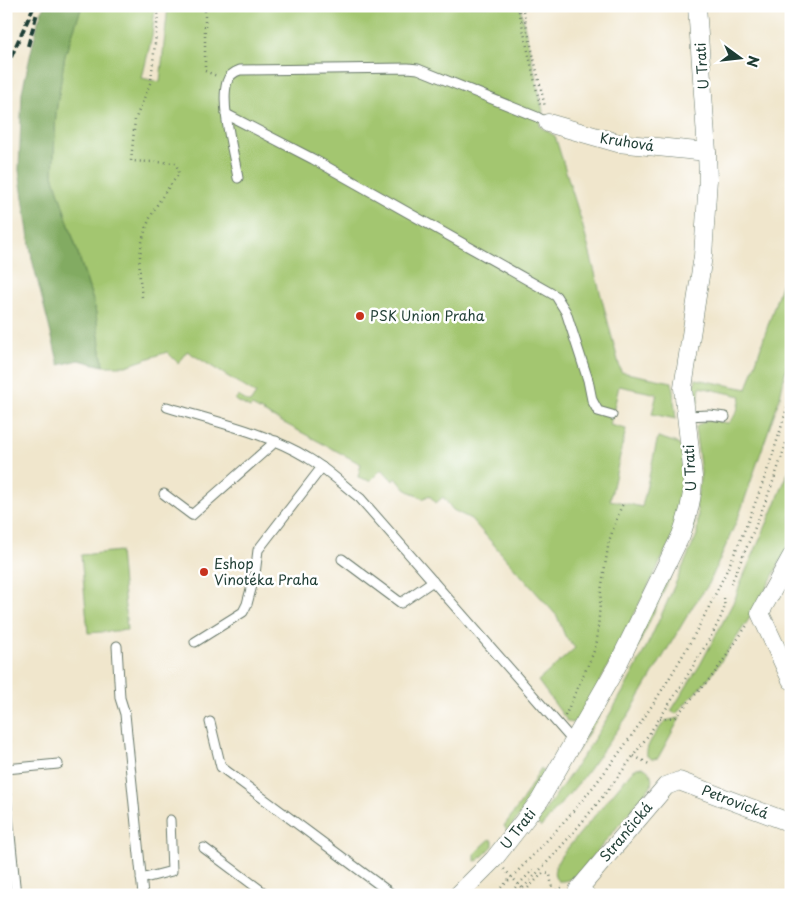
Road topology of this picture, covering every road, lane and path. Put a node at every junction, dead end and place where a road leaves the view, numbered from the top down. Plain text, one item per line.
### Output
1 (159, 6) edge
2 (204, 6) edge
3 (518, 6) edge
4 (522, 6) edge
5 (697, 6) edge
6 (227, 80) junction
7 (226, 114) junction
8 (542, 120) junction
9 (707, 152) junction
10 (238, 178) dead end
11 (142, 297) dead end
12 (791, 393) edge
13 (167, 407) dead end
14 (612, 415) dead end
15 (686, 416) junction
16 (725, 417) dead end
17 (791, 426) edge
18 (276, 441) junction
19 (322, 467) junction
20 (164, 494) dead end
21 (624, 503) dead end
22 (791, 557) edge
23 (342, 559) dead end
24 (433, 581) junction
25 (731, 584) dead end
26 (724, 598) dead end
27 (760, 613) junction
28 (195, 642) dead end
29 (117, 646) dead end
30 (791, 680) edge
31 (660, 719) junction
32 (210, 722) dead end
33 (560, 726) junction
34 (573, 740) junction
35 (634, 756) junction
36 (58, 764) dead end
37 (648, 764) dead end
38 (6, 769) edge
39 (678, 781) joint
40 (6, 796) edge
41 (170, 820) dead end
42 (791, 823) edge
43 (204, 848) dead end
44 (505, 870) dead end
45 (533, 870) dead end
46 (512, 877) junction
47 (141, 879) junction
48 (519, 884) junction
49 (522, 888) junction
50 (582, 892) edge
51 (552, 893) edge
52 (16, 895) edge
53 (143, 895) edge
54 (267, 895) edge
55 (393, 895) edge
56 (458, 895) edge
57 (494, 895) edge
58 (508, 895) edge
59 (516, 895) edge
60 (521, 895) edge
61 (548, 895) edge

1 - 11 path
2 - 6 path
3 - 8 path
4 - 8 path
5 - 9 street, U Trati
6 - 7 lane
6 - 8 lane
7 - 10 lane
7 - 14 lane
8 - 9 street, Kruhová
9 - 15 street, U Trati
12 - 46 path
13 - 18 lane
15 - 16 lane
15 - 34 street, U Trati
17 - 25 path
18 - 19 lane
18 - 20 lane
19 - 24 lane
19 - 28 lane
21 - 33 path
22 - 27 street
23 - 24 lane
24 - 33 lane
26 - 31 path
27 - 30 street
27 - 31 path
29 - 47 lane
31 - 35 path
32 - 55 lane
33 - 34 lane
34 - 56 street, U Trati
35 - 37 path
35 - 49 path
36 - 38 lane
39 - 42 street, Petrovická
39 - 50 street, Strančická
40 - 52 lane
41 - 47 lane
43 - 54 lane
44 - 46 path
45 - 48 path
46 - 48 path
46 - 57 path
47 - 53 lane
48 - 49 path
48 - 58 path
49 - 59 path
51 - 60 path
51 - 61 path

